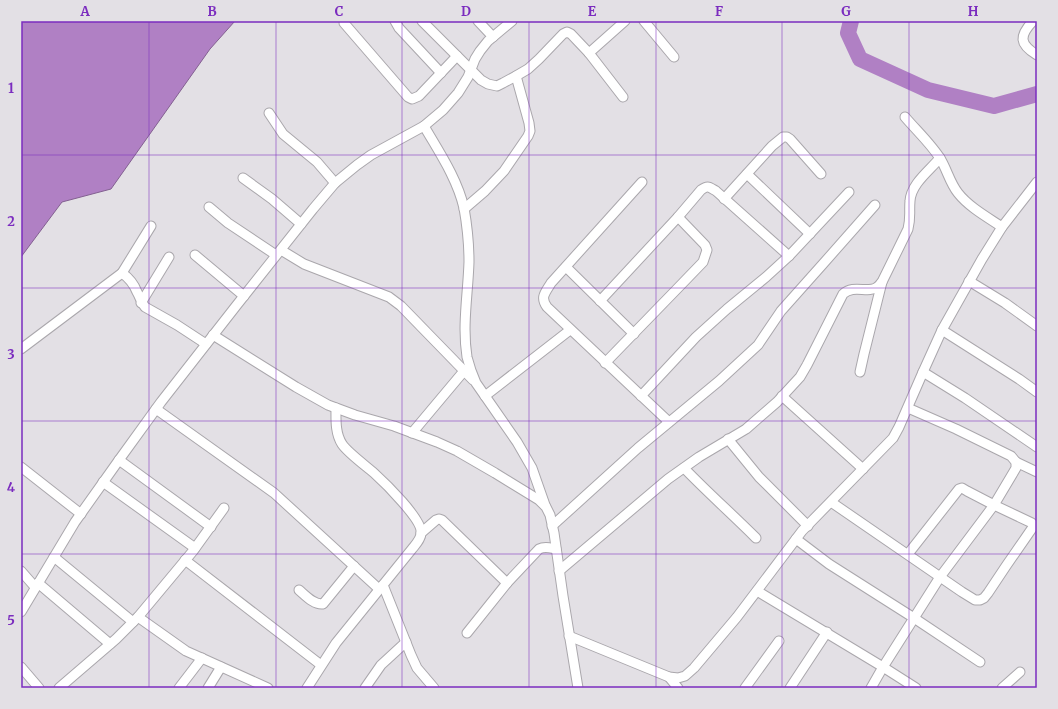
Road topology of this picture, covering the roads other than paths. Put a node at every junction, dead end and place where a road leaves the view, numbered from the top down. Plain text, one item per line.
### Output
1 (395, 21) edge
2 (422, 21) edge
3 (478, 21) edge
4 (512, 21) edge
5 (625, 21) edge
6 (644, 21) edge
7 (1033, 21) edge
8 (344, 24) dead end
9 (493, 37) junction
10 (589, 53) junction
11 (1037, 55) edge
12 (457, 56) junction
13 (674, 57) dead end
14 (471, 70) junction
15 (441, 73) junction
16 (516, 76) junction
17 (623, 97) dead end
18 (269, 113) dead end
19 (904, 117) dead end
20 (424, 126) junction
21 (940, 158) junction
22 (747, 174) junction
23 (821, 174) dead end
24 (243, 178) dead end
25 (642, 182) dead end
26 (1037, 182) edge
27 (335, 183) junction
28 (849, 192) dead end
29 (724, 199) junction
30 (875, 205) dead end
31 (209, 207) dead end
32 (464, 209) junction
33 (678, 217) junction
34 (301, 224) junction
35 (151, 226) dead end
36 (1002, 227) junction
37 (810, 234) junction
38 (278, 252) junction
39 (195, 256) dead end
40 (789, 256) junction
41 (169, 257) dead end
42 (566, 267) junction
43 (122, 273) junction
44 (969, 281) junction
45 (882, 282) junction
46 (244, 296) junction
47 (600, 301) junction
48 (141, 302) junction
49 (1037, 326) edge
50 (570, 330) junction
51 (942, 330) junction
52 (634, 334) junction
53 (213, 335) junction
54 (206, 344) junction
55 (21, 349) edge
56 (606, 363) junction
57 (464, 371) junction
58 (860, 372) dead end
59 (923, 372) junction
60 (476, 383) junction
61 (1037, 392) edge
62 (485, 396) junction
63 (641, 396) junction
64 (782, 396) junction
65 (336, 408) junction
66 (908, 408) junction
67 (156, 409) junction
68 (669, 422) junction
69 (412, 433) junction
70 (728, 439) junction
71 (1037, 447) edge
72 (119, 460) junction
73 (1016, 462) junction
74 (21, 467) edge
75 (684, 468) junction
76 (863, 469) junction
77 (1037, 472) edge
78 (103, 482) junction
79 (831, 502) junction
80 (994, 505) junction
81 (546, 507) junction
82 (224, 508) dead end
83 (81, 514) junction
84 (552, 526) junction
85 (808, 526) junction
86 (211, 527) junction
87 (421, 533) junction
88 (756, 538) dead end
89 (796, 539) junction
90 (195, 548) junction
91 (556, 549) junction
92 (908, 554) junction
93 (54, 557) junction
94 (185, 560) junction
95 (354, 566) junction
96 (21, 571) edge
97 (560, 571) junction
98 (940, 577) junction
99 (507, 583) junction
100 (36, 585) junction
101 (381, 587) junction
102 (299, 590) dead end
103 (757, 590) junction
104 (21, 612) edge
105 (914, 618) junction
106 (136, 620) junction
107 (827, 632) junction
108 (467, 633) dead end
109 (569, 636) junction
110 (779, 641) dead end
111 (406, 642) junction
112 (110, 644) junction
113 (202, 658) junction
114 (980, 662) dead end
115 (321, 666) junction
116 (21, 667) edge
117 (221, 667) junction
118 (884, 667) junction
119 (1020, 672) dead end
120 (670, 677) junction
121 (431, 687) edge
122 (39, 688) edge
123 (59, 688) edge
124 (179, 688) edge
125 (208, 688) edge
126 (268, 688) edge
127 (307, 688) edge
128 (365, 688) edge
129 (578, 688) edge
130 (678, 688) edge
131 (745, 688) edge
132 (790, 688) edge
133 (871, 688) edge
134 (916, 688) edge
135 (1002, 688) edge

1 - 15 street
2 - 12 street
3 - 9 street
4 - 9 street
5 - 10 street
6 - 13 street
7 - 11 street
8 - 15 street
9 - 14 street
10 - 16 street
10 - 17 street
12 - 14 street
12 - 15 street
14 - 16 street
14 - 20 street
16 - 32 street
18 - 27 street
19 - 21 street
20 - 27 street
20 - 32 street
21 - 36 street
21 - 45 street
22 - 23 street
22 - 29 street
22 - 37 street
24 - 34 street
25 - 42 street
26 - 36 street
27 - 34 street
28 - 37 street
29 - 33 street
29 - 40 street
30 - 68 street
31 - 38 street
32 - 60 street
33 - 47 street
33 - 52 street
34 - 38 street
35 - 43 street
36 - 44 street
37 - 40 street
38 - 46 street
38 - 57 street
39 - 46 street
40 - 63 street
41 - 48 street
42 - 47 street
42 - 50 street
43 - 48 street
43 - 55 street
44 - 49 street
44 - 51 street
45 - 58 street
45 - 64 street
46 - 53 street
47 - 52 street
48 - 54 street
50 - 56 street
50 - 62 street
51 - 59 street
51 - 61 street
52 - 56 street
53 - 54 street
53 - 65 street
54 - 67 street
56 - 63 street
57 - 60 street
57 - 69 street
59 - 66 street
59 - 71 street
60 - 62 street
62 - 81 street
63 - 68 street
64 - 70 street
64 - 76 street
65 - 69 street
65 - 87 street
66 - 73 street
66 - 76 street
67 - 72 street
67 - 95 street
68 - 84 street
69 - 81 street
70 - 75 street
70 - 85 street
72 - 78 street
72 - 86 street
73 - 77 street
73 - 80 street
74 - 83 street
75 - 88 street
75 - 97 street
76 - 79 street
78 - 83 street
78 - 90 street
79 - 85 street
79 - 92 street
80 - 92 street
80 - 98 street
80 - 98 street
81 - 84 street
82 - 86 street
83 - 93 street
84 - 91 street
85 - 89 street
86 - 90 street
87 - 99 street
87 - 101 street
89 - 103 street
89 - 105 street
90 - 94 street
91 - 97 street
91 - 99 street
92 - 98 street
93 - 100 street
93 - 106 street
94 - 106 street
94 - 115 street
95 - 101 street
95 - 102 street
96 - 100 street
97 - 109 street
98 - 105 street
99 - 108 street
100 - 104 street
100 - 112 street
101 - 111 street
101 - 115 street
103 - 107 street
103 - 120 street
105 - 114 street
105 - 118 street
106 - 112 street
106 - 113 street
107 - 118 street
107 - 132 street
109 - 120 street
109 - 129 street
110 - 131 street
111 - 121 street
111 - 128 street
112 - 123 street
113 - 117 street
113 - 124 street
115 - 127 street
116 - 122 street
117 - 125 street
117 - 126 street
118 - 133 street
118 - 134 street
119 - 135 street
120 - 130 street

